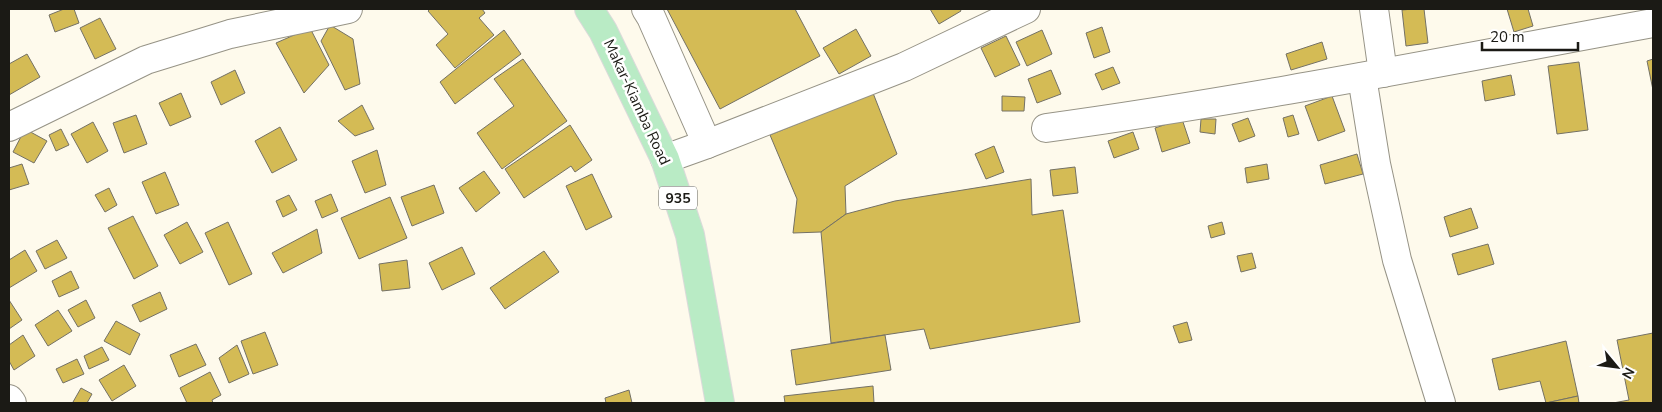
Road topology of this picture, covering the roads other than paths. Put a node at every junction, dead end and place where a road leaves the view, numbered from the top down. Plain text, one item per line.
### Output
1 (348, 9) edge
2 (589, 9) edge
3 (646, 9) edge
4 (1026, 9) edge
5 (1374, 9) edge
6 (1653, 23) edge
7 (1372, 75) junction
8 (9, 127) edge
9 (1046, 128) dead end
10 (706, 144) junction
11 (665, 159) junction
12 (9, 399) edge
13 (12, 403) edge
14 (720, 403) edge
15 (1441, 403) edge

1 - 8 street
2 - 11 main road, Makar-Kiamba Road / 935
3 - 10 street
4 - 10 street
5 - 7 street
6 - 7 street
7 - 9 street
7 - 15 street
10 - 11 street
11 - 14 main road, Makar-Kiamba Road / 935
12 - 13 street

